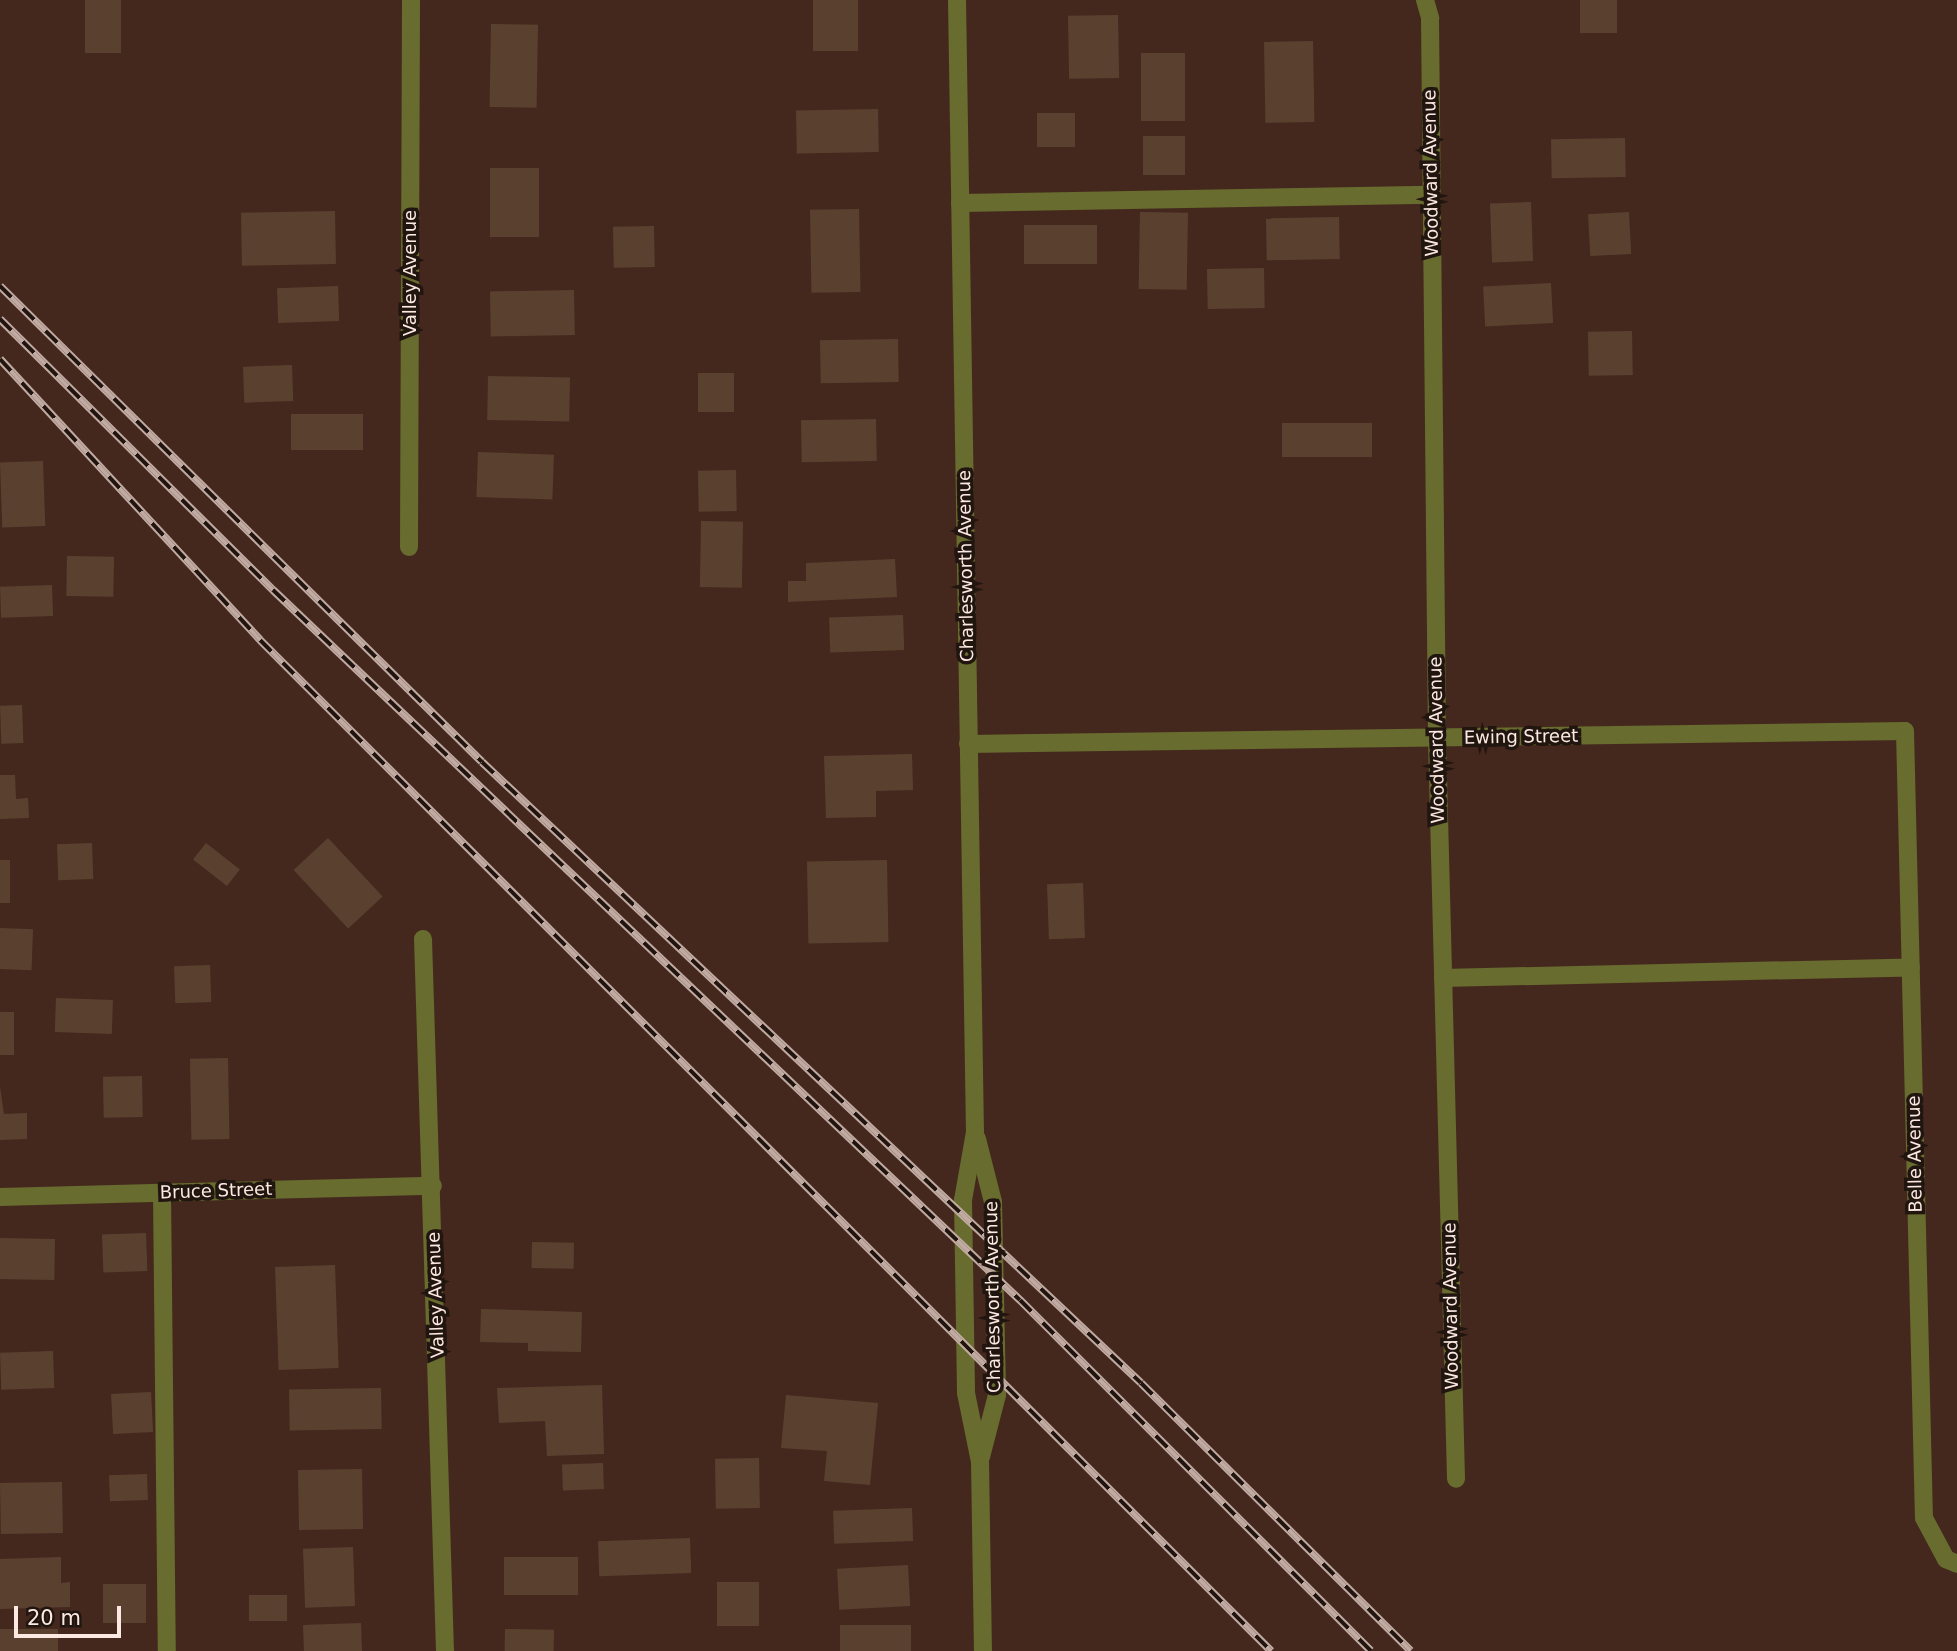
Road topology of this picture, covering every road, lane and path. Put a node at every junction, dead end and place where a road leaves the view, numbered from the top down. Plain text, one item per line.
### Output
1 (411, 0) edge
2 (957, 0) edge
3 (1426, 0) edge
4 (1431, 194) junction
5 (960, 203) junction
6 (409, 547) dead end
7 (1905, 731) joint
8 (1437, 738) junction
9 (968, 744) junction
10 (423, 939) dead end
11 (1911, 967) junction
12 (1443, 978) junction
13 (975, 1132) junction
14 (433, 1185) junction
15 (162, 1193) junction
16 (0, 1197) edge
17 (980, 1462) junction
18 (1456, 1479) dead end
19 (1957, 1564) edge
20 (167, 1651) edge
21 (445, 1651) edge
22 (983, 1651) edge

1 - 6 street, Valley Avenue
2 - 5 street, Charlesworth Avenue
3 - 4 street, Woodward Avenue
4 - 5 street
4 - 8 street, Woodward Avenue
5 - 9 street, Charlesworth Avenue
7 - 8 street, Ewing Street
7 - 11 street, Belle Avenue
8 - 9 street, Ewing Street
8 - 12 street, Woodward Avenue
9 - 13 street, Charlesworth Avenue
10 - 14 street, Valley Avenue
11 - 12 street
11 - 19 street, Belle Avenue
12 - 18 street, Woodward Avenue
13 - 17 street, Charlesworth Avenue
13 - 17 street, Charlesworth Avenue
14 - 15 street, Bruce Street
14 - 21 street, Valley Avenue
15 - 16 street, Bruce Street
15 - 20 street
17 - 22 street, Charlesworth Avenue

